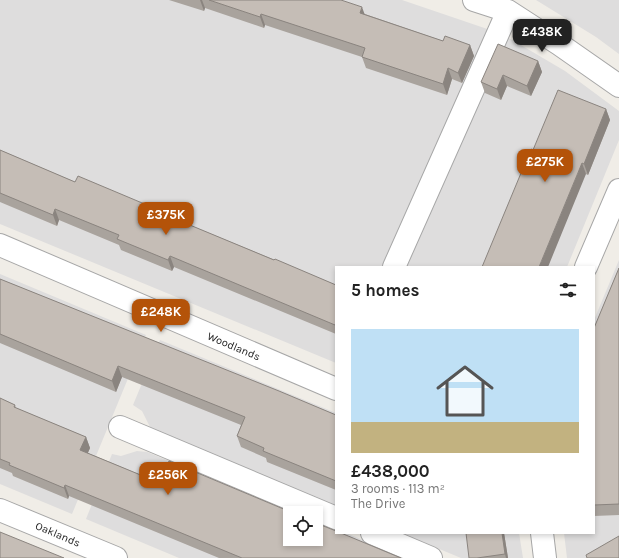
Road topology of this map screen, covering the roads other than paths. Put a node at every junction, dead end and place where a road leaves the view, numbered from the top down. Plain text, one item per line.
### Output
1 (474, 0) edge
2 (508, 11) junction
3 (619, 86) edge
4 (619, 190) edge
5 (0, 245) edge
6 (394, 266) edge
7 (586, 266) edge
8 (335, 389) edge
9 (120, 427) dead end
10 (0, 510) edge
11 (335, 518) edge
12 (374, 534) edge
13 (542, 534) edge
14 (116, 558) edge
15 (431, 558) edge
16 (545, 558) edge

1 - 2 street
2 - 3 street
2 - 6 street
4 - 7 street
5 - 8 street, Woodlands
9 - 11 street
10 - 14 street, Oaklands
12 - 15 street
13 - 16 street

